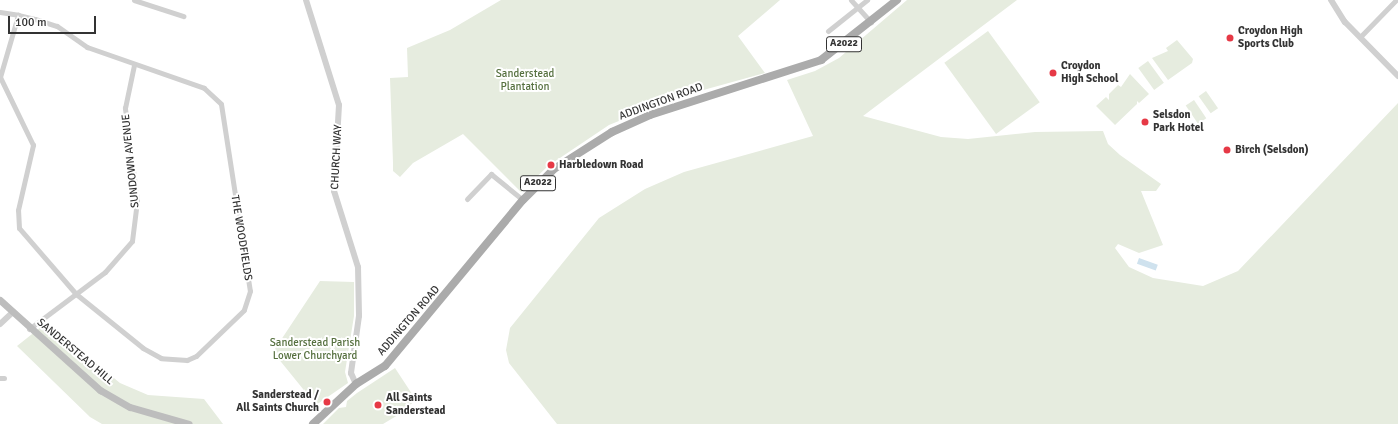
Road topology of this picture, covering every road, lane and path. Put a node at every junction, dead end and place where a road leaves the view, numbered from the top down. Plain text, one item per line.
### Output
1 (134, 0) edge
2 (306, 0) edge
3 (851, 0) edge
4 (867, 0) edge
5 (897, 0) edge
6 (1330, 0) edge
7 (1396, 0) edge
8 (857, 8) junction
9 (0, 12) edge
10 (18, 15) junction
11 (183, 16) dead end
12 (871, 22) junction
13 (828, 31) dead end
14 (1360, 37) junction
15 (134, 65) junction
16 (1398, 76) edge
17 (467, 199) dead end
18 (523, 200) junction
19 (76, 294) junction
20 (0, 300) edge
21 (12, 314) junction
22 (0, 324) edge
23 (29, 329) junction
24 (356, 384) junction
25 (189, 424) edge
26 (313, 424) edge

1 - 11 street
2 - 24 street, CHURCH WAY
3 - 8 street
4 - 8 street
5 - 12 main road, ADDINGTON ROAD / A2022
6 - 14 street
7 - 14 street
8 - 12 street
8 - 13 street
9 - 10 street, THE WOODFIELDS
10 - 15 street, THE WOODFIELDS
10 - 19 street, THE WOODFIELDS
12 - 18 main road, ADDINGTON ROAD / A2022
14 - 16 street
15 - 19 street, SUNDOWN AVENUE
15 - 19 street, THE WOODFIELDS
17 - 18 street
18 - 24 main road, ADDINGTON ROAD / A2022
19 - 23 street, SUNDOWN AVENUE
20 - 21 main road, SANDERSTEAD HILL
21 - 22 street
21 - 23 main road, SANDERSTEAD HILL
23 - 25 main road, SANDERSTEAD HILL
24 - 26 main road, ADDINGTON ROAD / A2022

